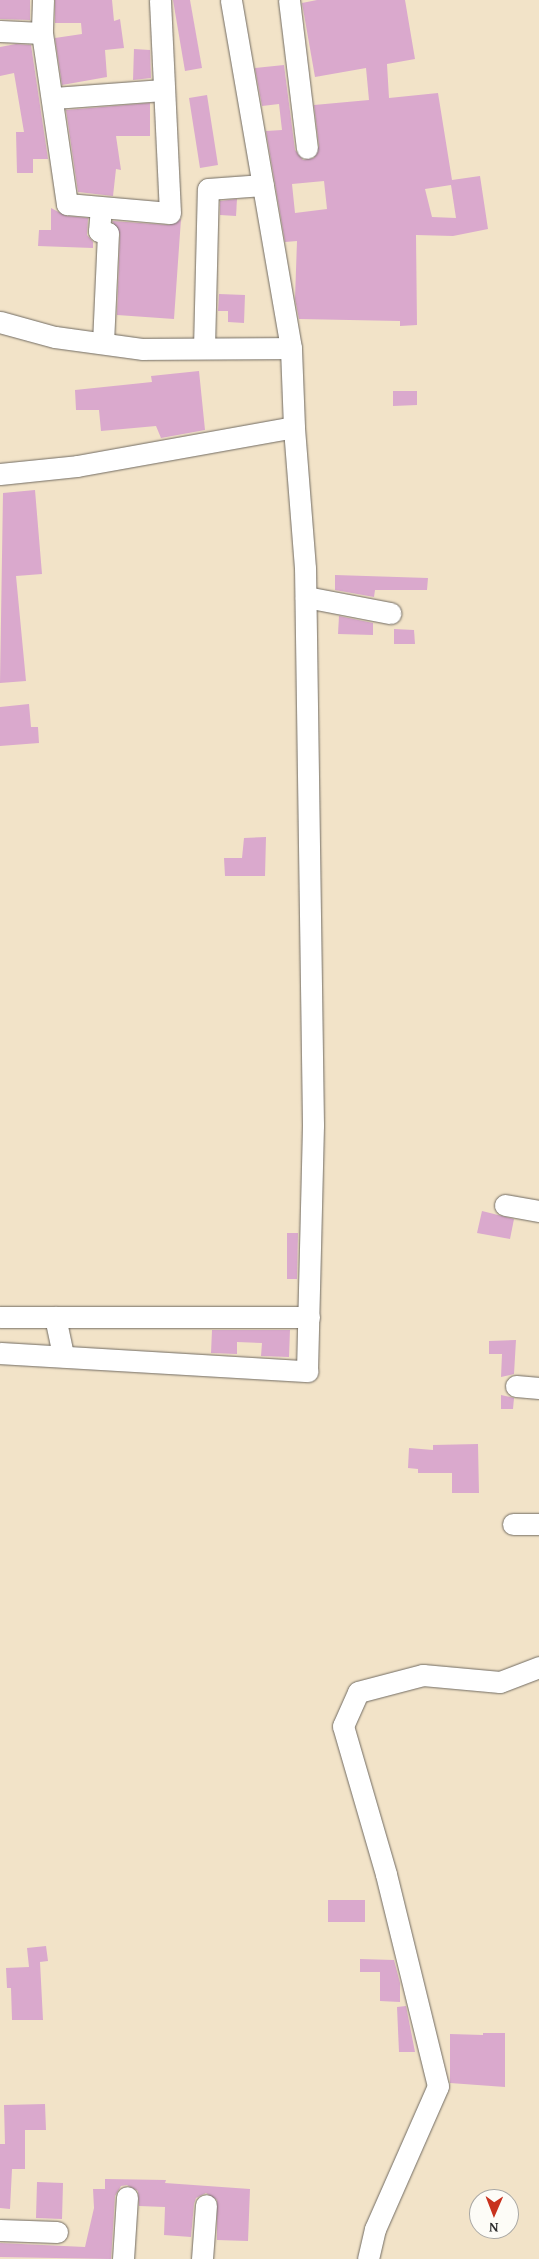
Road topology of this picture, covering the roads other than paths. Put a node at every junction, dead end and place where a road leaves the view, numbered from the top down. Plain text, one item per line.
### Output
1 (43, 0) edge
2 (160, 0) edge
3 (231, 0) edge
4 (288, 0) edge
5 (0, 30) edge
6 (42, 33) junction
7 (164, 90) junction
8 (54, 98) junction
9 (308, 148) dead end
10 (263, 185) junction
11 (101, 208) junction
12 (0, 322) edge
13 (103, 343) junction
14 (204, 348) junction
15 (291, 348) junction
16 (294, 427) junction
17 (0, 474) edge
18 (306, 597) junction
19 (390, 613) dead end
20 (505, 1205) dead end
21 (539, 1211) edge
22 (0, 1317) edge
23 (55, 1317) junction
24 (308, 1318) junction
25 (0, 1352) edge
26 (63, 1356) junction
27 (516, 1386) dead end
28 (539, 1388) edge
29 (513, 1524) dead end
30 (539, 1524) edge
31 (538, 1673) edge
32 (127, 2197) dead end
33 (206, 2205) dead end
34 (0, 2230) edge
35 (57, 2232) dead end
36 (123, 2259) edge
37 (202, 2259) edge
38 (368, 2259) edge

1 - 6 street
2 - 7 street
3 - 10 street
4 - 9 street
5 - 6 street
6 - 8 street
7 - 8 street
7 - 11 street
8 - 11 street
10 - 14 street
10 - 15 street
11 - 13 street
12 - 13 street
13 - 14 street
14 - 15 street
15 - 16 street
16 - 17 street
16 - 18 street
18 - 19 street
18 - 24 street
20 - 21 street
22 - 23 street
23 - 24 street
23 - 26 street
24 - 26 street
25 - 26 street
27 - 28 street
29 - 30 street
31 - 38 street
32 - 36 street
33 - 37 street
34 - 35 street

